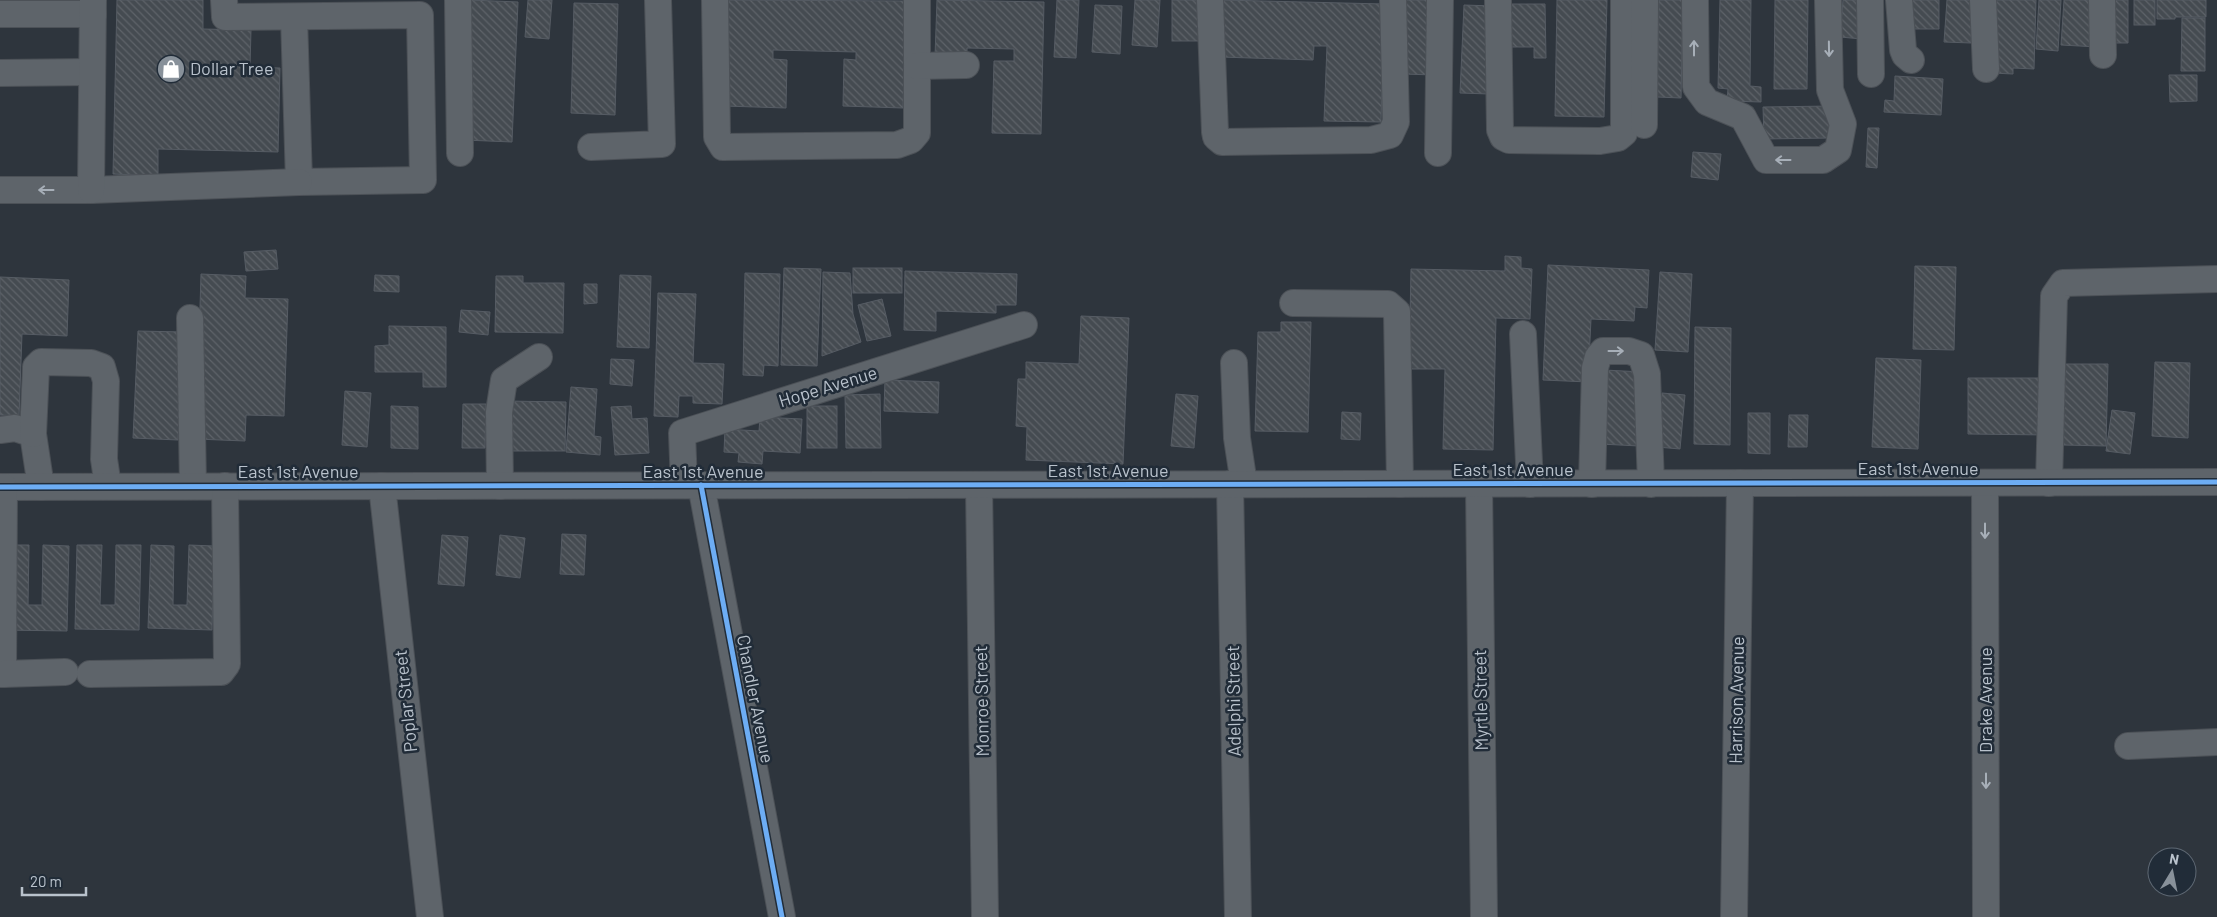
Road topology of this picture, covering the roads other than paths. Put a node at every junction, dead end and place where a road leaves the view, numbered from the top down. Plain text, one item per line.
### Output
1 (224, 0) edge
2 (458, 0) edge
3 (658, 0) edge
4 (1440, 0) edge
5 (1498, 0) edge
6 (1624, 0) edge
7 (1645, 0) edge
8 (1695, 0) edge
9 (1828, 0) edge
10 (1870, 0) edge
11 (1899, 0) edge
12 (1983, 0) edge
13 (2102, 0) edge
14 (916, 1) edge
15 (715, 2) edge
16 (1210, 5) edge
17 (1393, 6) edge
18 (93, 7) edge
19 (0, 14) edge
20 (294, 17) junction
21 (2103, 55) dead end
22 (1911, 60) dead end
23 (966, 65) dead end
24 (917, 66) junction
25 (1986, 69) dead end
26 (92, 72) junction
27 (0, 73) edge
28 (1871, 74) dead end
29 (1644, 125) dead end
30 (591, 147) dead end
31 (460, 153) dead end
32 (1438, 153) dead end
33 (299, 182) junction
34 (0, 190) edge
35 (91, 190) junction
36 (2217, 279) edge
37 (1293, 303) dead end
38 (190, 318) dead end
39 (1024, 325) dead end
40 (1523, 334) dead end
41 (538, 357) dead end
42 (1234, 363) dead end
43 (0, 430) edge
44 (34, 434) junction
45 (2217, 482) edge
46 (1985, 483) junction
47 (2049, 483) junction
48 (1237, 484) junction
49 (1400, 484) junction
50 (1479, 484) junction
51 (1530, 484) junction
52 (1592, 484) junction
53 (1651, 484) junction
54 (1740, 484) junction
55 (692, 485) junction
56 (979, 485) junction
57 (108, 486) junction
58 (193, 486) junction
59 (226, 486) junction
60 (382, 486) junction
61 (500, 486) junction
62 (2, 487) edge
63 (41, 487) junction
64 (1, 674) edge
65 (2217, 742) edge
66 (2128, 746) dead end
67 (430, 917) edge
68 (782, 917) edge
69 (985, 917) edge
70 (1238, 917) edge
71 (1484, 917) edge
72 (1734, 917) edge
73 (1986, 917) edge

1 - 20 street
2 - 31 street
3 - 30 street
4 - 32 street
5 - 6 street
7 - 29 street
9 -> 8 street
10 - 28 street
11 - 22 street
12 - 25 street
13 - 21 street
14 - 24 street
15 - 24 street
16 - 17 street
18 - 19 street
18 - 26 street
20 - 33 street
20 - 33 street
23 - 24 street
26 - 27 street
26 - 35 street
33 - 35 street
35 -> 34 street
36 - 47 street
37 - 49 street
38 - 58 street
39 - 55 street, Hope Avenue
40 - 51 street
41 - 61 street
42 - 48 street, Adelphi Street
43 - 44 street
44 - 57 street
44 - 63 street
45 - 47 street, East 1st Avenue
46 - 47 street, East 1st Avenue
46 - 54 street, East 1st Avenue
46 -> 73 street, Drake Avenue
48 - 49 street, East 1st Avenue
48 - 56 street, East 1st Avenue
48 - 70 street, Adelphi Street
49 - 50 street, East 1st Avenue
50 - 51 street, East 1st Avenue
50 - 71 street, Myrtle Street
51 - 52 street, East 1st Avenue
52 - 53 street, East 1st Avenue
52 -> 53 street
53 - 54 street, East 1st Avenue
54 - 72 street, Harrison Avenue
55 - 56 street, East 1st Avenue
55 - 61 street, East 1st Avenue
55 - 68 street, Chandler Avenue
56 - 69 street, Monroe Street
57 - 58 street, East 1st Avenue
57 - 63 street, East 1st Avenue
58 - 59 street, East 1st Avenue
59 - 60 street, East 1st Avenue
59 - 64 street
60 - 61 street, East 1st Avenue
60 - 67 street, Poplar Street
62 - 63 street, East 1st Avenue
62 - 64 street
65 - 66 street

